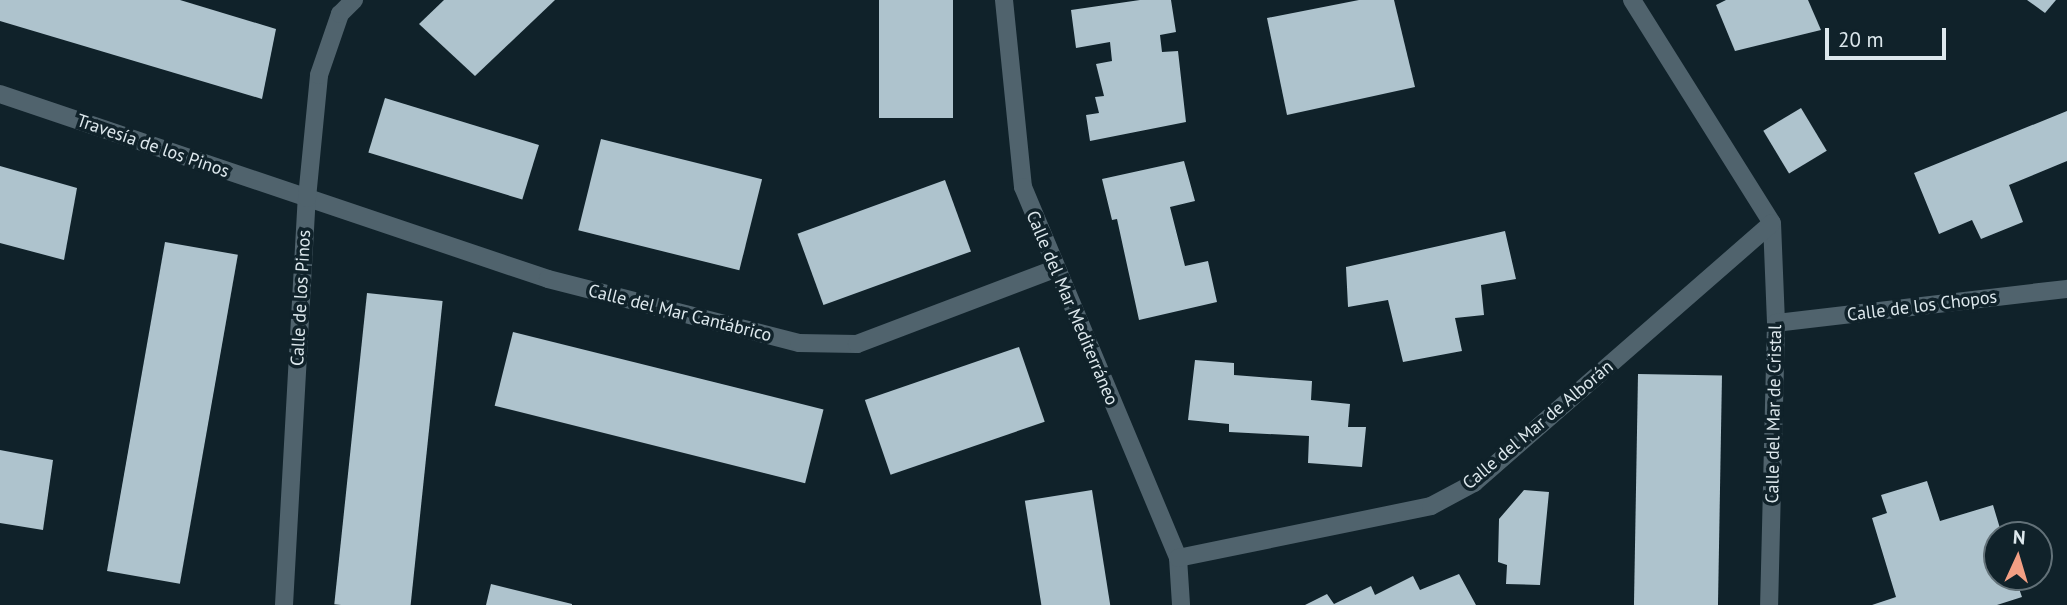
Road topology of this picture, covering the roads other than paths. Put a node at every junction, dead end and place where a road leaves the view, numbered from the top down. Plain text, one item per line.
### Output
1 (354, 0) edge
2 (1004, 0) edge
3 (1632, 0) edge
4 (0, 94) edge
5 (307, 198) junction
6 (1772, 223) junction
7 (1054, 269) junction
8 (2067, 289) edge
9 (1776, 323) junction
10 (1178, 558) junction
11 (284, 605) edge
12 (1181, 605) edge
13 (1769, 605) edge

1 - 5 street, Calle de los Pinos
2 - 7 street, Calle del Mar Mediterráneo
3 - 6 street
4 - 5 street, Travesía de los Pinos
5 - 7 street, Calle del Mar Cantábrico
5 - 11 street, Calle de los Pinos
6 - 9 street, Calle del Mar de Cristal
6 - 10 street, Calle del Mar de Alborán
7 - 10 street, Calle del Mar Mediterráneo
8 - 9 street, Calle de los Chopos
9 - 13 street, Calle del Mar de Cristal
10 - 12 street, Calle del Mar Mediterráneo

